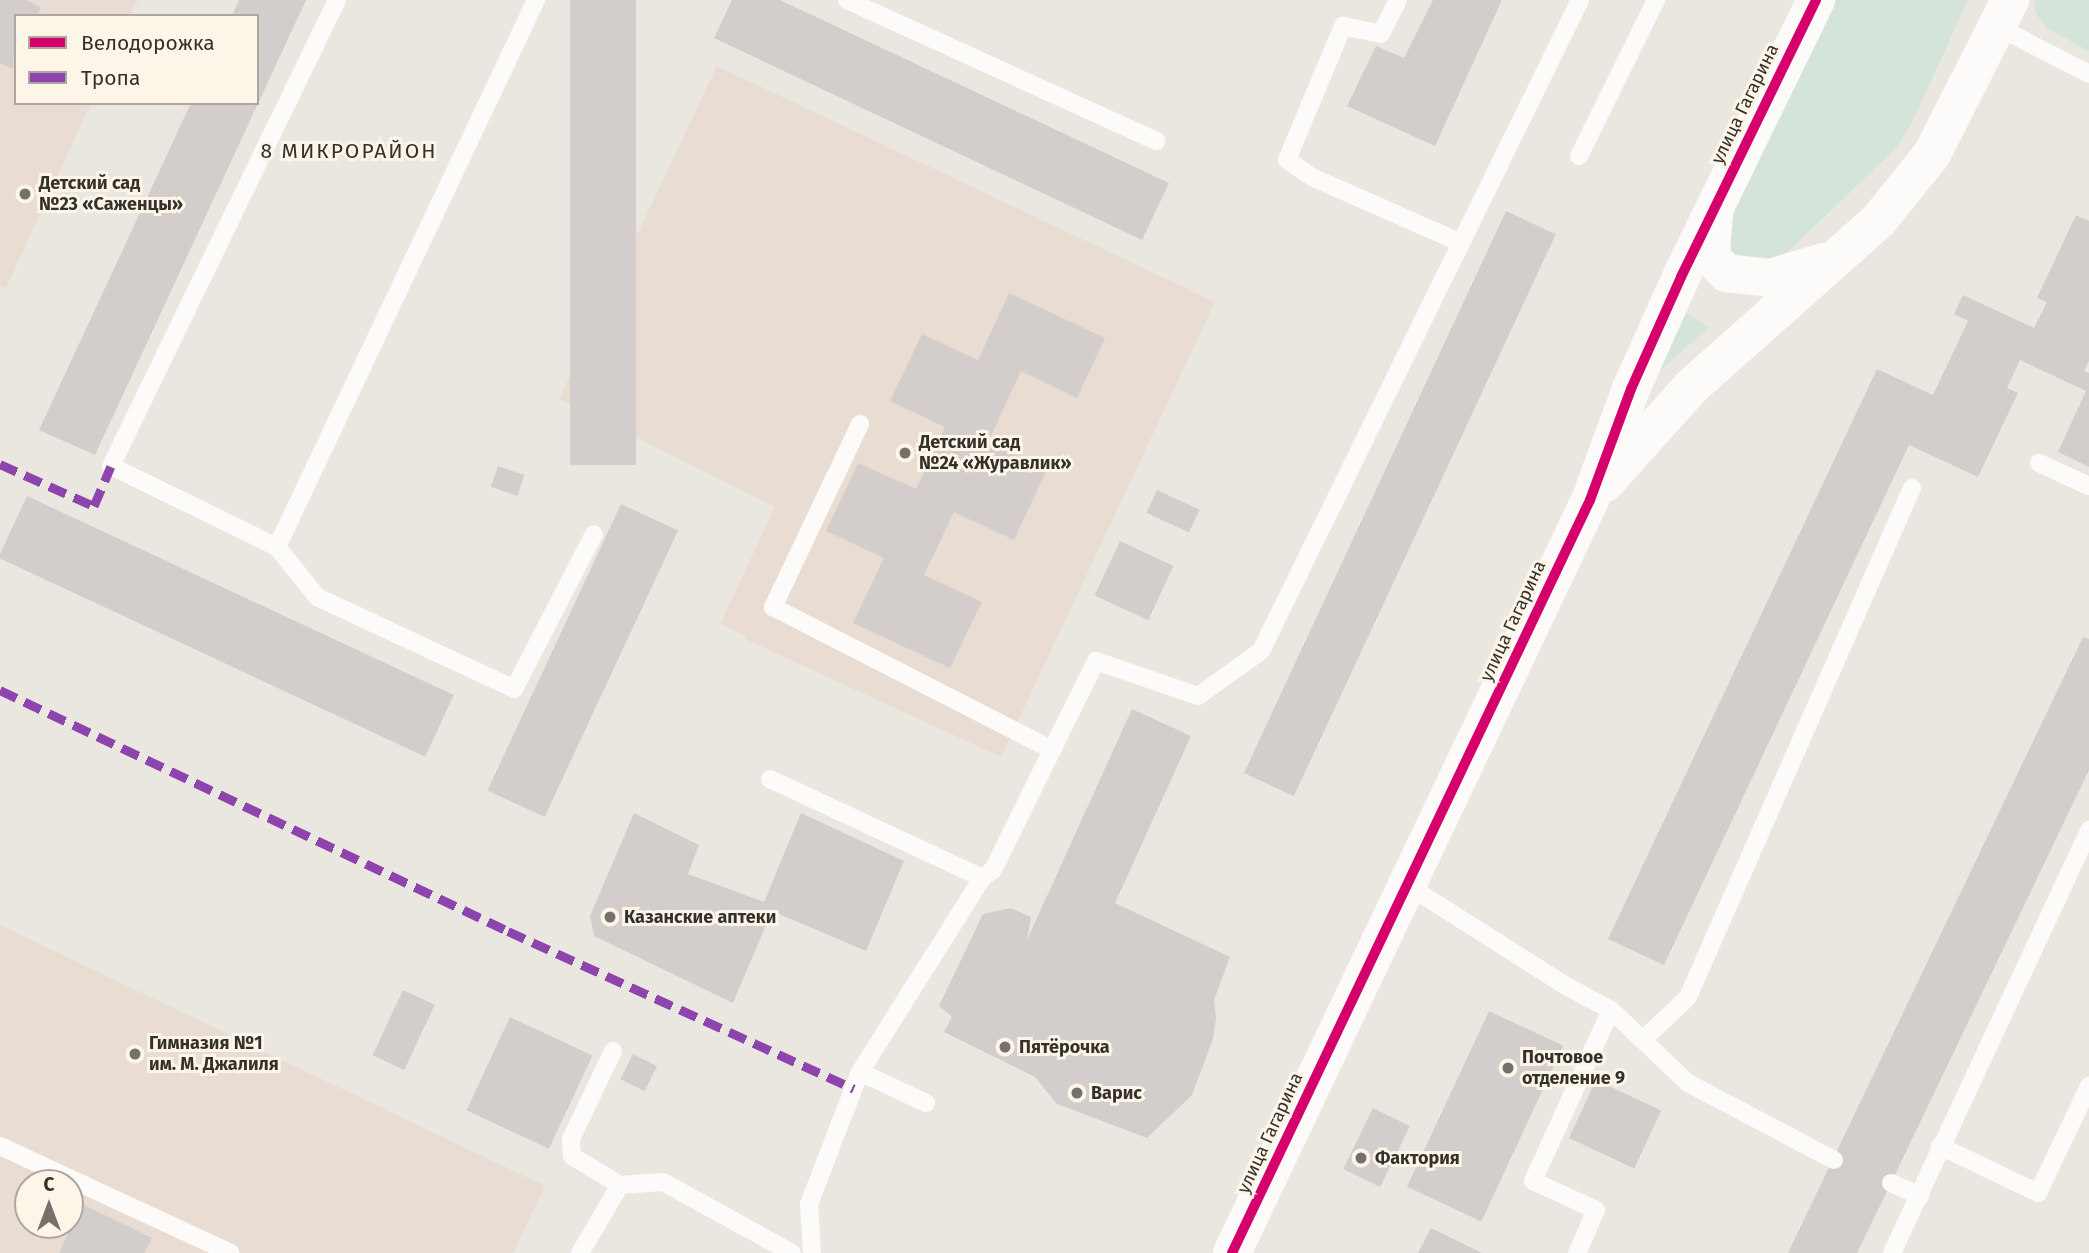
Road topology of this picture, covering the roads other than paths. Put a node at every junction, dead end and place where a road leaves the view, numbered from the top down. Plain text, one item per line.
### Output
1 (337, 0) edge
2 (536, 0) edge
3 (847, 0) edge
4 (1398, 0) edge
5 (1580, 0) edge
6 (1656, 0) edge
7 (1816, 0) edge
8 (2004, 13) edge
9 (2089, 74) edge
10 (1156, 141) dead end
11 (1580, 156) dead end
12 (1715, 206) junction
13 (1459, 242) junction
14 (1840, 256) junction
15 (860, 424) dead end
16 (2039, 463) dead end
17 (2089, 486) edge
18 (1912, 488) dead end
19 (1590, 500) junction
20 (594, 534) dead end
21 (277, 547) junction
22 (1052, 750) junction
23 (770, 779) dead end
24 (2089, 830) edge
25 (982, 878) junction
26 (1407, 885) junction
27 (1611, 1010) junction
28 (1643, 1040) junction
29 (613, 1051) dead end
30 (860, 1072) junction
31 (2089, 1086) edge
32 (926, 1103) dead end
33 (0, 1146) edge
34 (1940, 1146) junction
35 (1834, 1160) dead end
36 (1891, 1184) dead end
37 (620, 1185) junction
38 (1920, 1196) junction
39 (230, 1253) edge
40 (580, 1253) edge
41 (792, 1253) edge
42 (812, 1253) edge
43 (1233, 1253) edge
44 (1577, 1253) edge
45 (1892, 1253) edge

1 - 21 lane
2 - 21 lane
3 - 10 lane
4 - 13 lane
5 - 13 lane
6 - 11 lane
7 - 12 street, улица Гагарина
8 - 9 lane
8 - 14 street, улица Гагарина
12 - 14 street
12 - 19 street, улица Гагарина
13 - 22 lane
14 - 19 street, улица Гагарина
15 - 22 lane
16 - 17 lane
18 - 28 lane
19 - 26 street, улица Гагарина
20 - 21 lane
22 - 25 lane
23 - 25 lane
24 - 34 lane
25 - 30 lane
26 - 27 lane
26 - 43 street, улица Гагарина
27 - 28 lane
27 - 44 lane
28 - 35 lane
29 - 37 lane
30 - 32 lane
30 - 42 lane
31 - 34 lane
33 - 39 lane
34 - 38 lane
36 - 38 lane
37 - 40 lane
37 - 41 lane
38 - 45 lane

